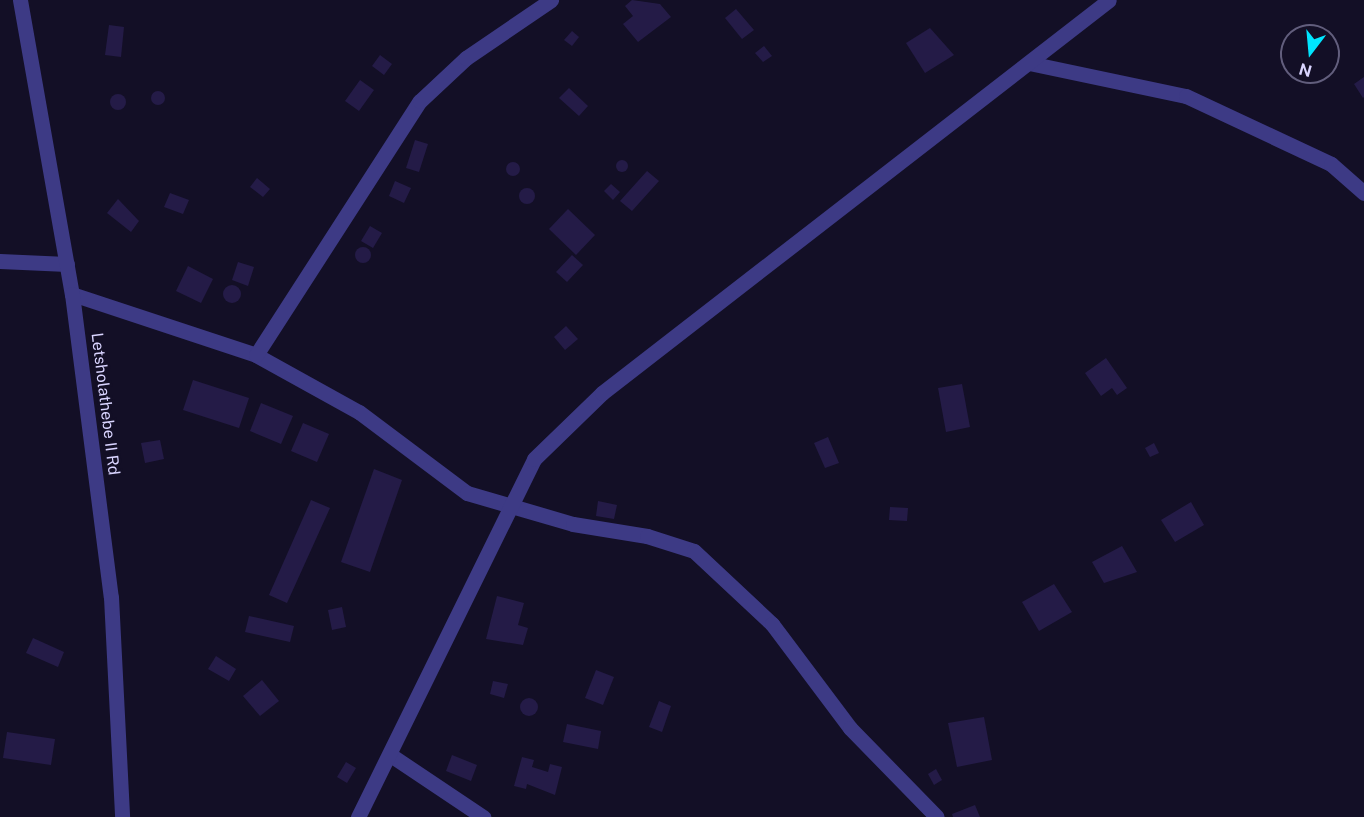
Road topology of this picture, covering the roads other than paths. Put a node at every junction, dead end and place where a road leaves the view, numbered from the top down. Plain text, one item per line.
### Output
1 (20, 0) edge
2 (551, 0) edge
3 (1109, 0) edge
4 (1029, 63) junction
5 (1364, 193) edge
6 (0, 261) edge
7 (67, 264) junction
8 (72, 294) junction
9 (256, 355) junction
10 (511, 508) junction
11 (392, 756) junction
12 (122, 817) edge
13 (358, 817) edge
14 (483, 817) edge
15 (937, 817) edge

1 - 7 street, Letsholathebe II Rd
2 - 9 street
3 - 4 street
4 - 5 street
4 - 10 street
6 - 7 street
7 - 8 street, Letsholathebe II Rd
8 - 9 street
8 - 12 street, Letsholathebe II Rd
9 - 10 street
10 - 11 street
10 - 15 street
11 - 13 street
11 - 14 street

